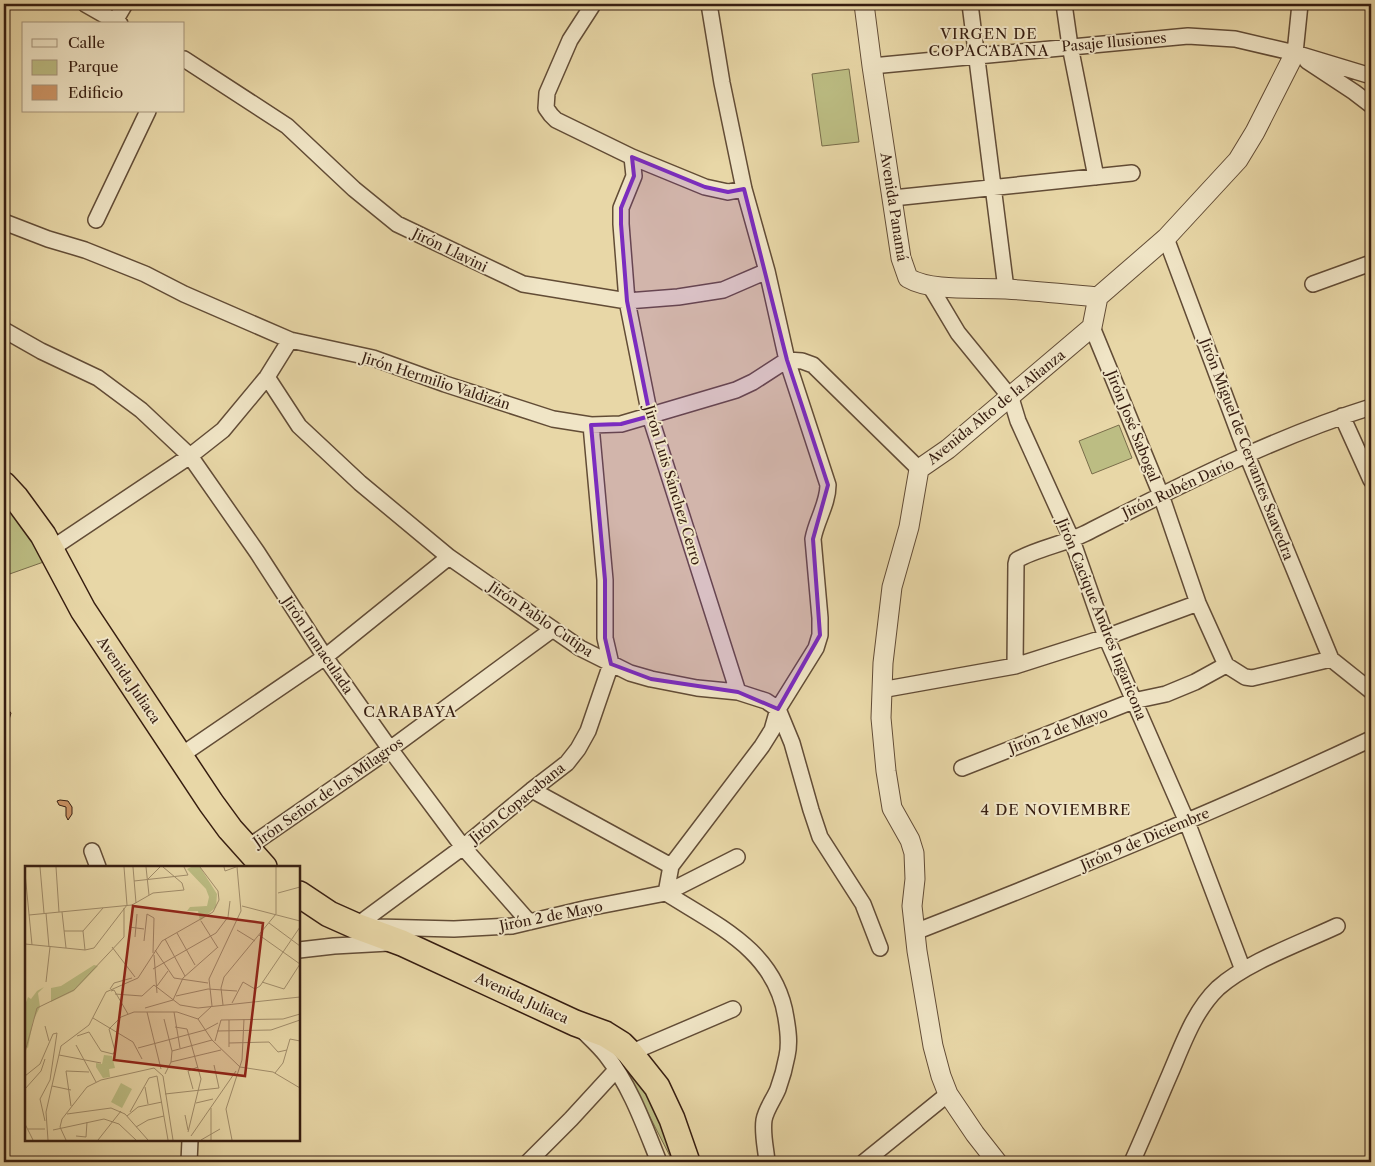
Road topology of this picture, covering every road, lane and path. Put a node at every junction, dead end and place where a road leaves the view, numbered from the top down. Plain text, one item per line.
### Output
1 (85, 4) edge
2 (125, 4) edge
3 (592, 4) edge
4 (709, 4) edge
5 (864, 4) edge
6 (970, 4) edge
7 (1064, 4) edge
8 (1300, 4) edge
9 (117, 22) edge
10 (1070, 46) junction
11 (1295, 53) junction
12 (977, 57) junction
13 (185, 60) edge
14 (872, 66) junction
15 (1371, 76) edge
16 (1371, 105) edge
17 (148, 112) edge
18 (632, 156) junction
19 (1132, 173) dead end
20 (1096, 177) junction
21 (994, 187) junction
22 (744, 189) junction
23 (893, 198) junction
24 (96, 220) dead end
25 (4, 222) edge
26 (1166, 238) junction
27 (1371, 263) edge
28 (767, 271) junction
29 (1313, 284) dead end
30 (930, 286) junction
31 (1006, 289) junction
32 (1098, 297) junction
33 (627, 301) junction
34 (1092, 327) junction
35 (4, 330) edge
36 (290, 340) junction
37 (787, 360) junction
38 (267, 376) junction
39 (1010, 398) junction
40 (1371, 407) edge
41 (650, 416) junction
42 (1342, 416) junction
43 (591, 425) junction
44 (1247, 455) junction
45 (190, 456) junction
46 (919, 469) junction
47 (1371, 480) edge
48 (4, 485) edge
49 (1161, 495) junction
50 (1072, 540) junction
51 (51, 549) junction
52 (449, 557) junction
53 (1198, 603) junction
54 (553, 629) junction
55 (1106, 637) junction
56 (325, 657) junction
57 (1330, 659) junction
58 (611, 664) junction
59 (1226, 665) junction
60 (1015, 666) junction
61 (881, 690) junction
62 (1371, 691) edge
63 (738, 692) junction
64 (1133, 701) junction
65 (778, 709) junction
66 (1371, 739) edge
67 (390, 749) junction
68 (180, 756) junction
69 (962, 768) dead end
70 (532, 790) junction
71 (1187, 822) junction
72 (463, 847) junction
73 (247, 848) junction
74 (92, 850) dead end
75 (738, 858) dead end
76 (98, 866) edge
77 (263, 866) edge
78 (671, 866) junction
79 (666, 893) junction
80 (300, 895) edge
81 (529, 922) junction
82 (356, 926) junction
83 (1337, 926) dead end
84 (915, 932) junction
85 (402, 943) junction
86 (880, 948) dead end
87 (300, 950) edge
88 (1243, 970) junction
89 (733, 1009) dead end
90 (623, 1062) junction
91 (948, 1094) junction
92 (190, 1141) edge
93 (189, 1162) edge
94 (528, 1162) edge
95 (659, 1162) edge
96 (687, 1162) edge
97 (767, 1162) edge
98 (864, 1162) edge
99 (998, 1162) edge
100 (1132, 1162) edge

1 - 9 street
2 - 9 street
3 - 18 street
4 - 22 street
5 - 14 street, Avenida Panamá
6 - 12 street
7 - 10 street
8 - 11 street
10 - 11 street, Pasaje Ilusiones
10 - 12 street, Pasaje Ilusiones
10 - 20 street
11 - 15 street, Pasaje Ilusiones
11 - 16 street
11 - 26 street
12 - 14 street, Pasaje Ilusiones
12 - 21 street
13 - 33 street, Jirón Llavini
14 - 23 street, Avenida Panamá
17 - 24 street
18 - 22 street
18 - 33 street, Jirón Luis Sánchez Cerro
19 - 20 street
20 - 21 street
21 - 23 street
21 - 31 street
22 - 28 street
23 - 30 street, Avenida Panamá
25 - 36 street, Jirón Hermilio Valdizán
26 - 32 street
26 - 44 street, Jirón Miguel de Cervantes Saavedra
27 - 29 street
28 - 33 street, Jirón Llavini
28 - 37 street
30 - 31 street, Avenida Panamá
30 - 39 street, Jirón Cacique Andrés Ingaricona
31 - 32 street, Avenida Panamá
32 - 34 street
33 - 41 street, Jirón Luis Sánchez Cerro
34 - 39 street, Avenida Alto de la Alianza
34 - 49 street, Jirón José Sabogal
35 - 45 street, Jirón Inmaculada
36 - 38 street
36 - 43 street, Jirón Hermilio Valdizán
37 - 41 street, Jirón Hermilio Valdizán
37 - 46 street
37 - 65 street
38 - 45 street
38 - 52 street, Jirón Pablo Cutipa
39 - 46 street, Avenida Alto de la Alianza
39 - 50 street, Jirón Cacique Andrés Ingaricona
40 - 42 street, Jirón Rubén Darío
41 - 43 street, Jirón Hermilio Valdizán
41 - 63 street, Jirón Luis Sánchez Cerro
42 - 44 street, Jirón Rubén Darío
42 - 47 street
43 - 58 street
44 - 49 street, Jirón Rubén Darío
44 - 57 street, Jirón Miguel de Cervantes Saavedra
45 - 51 street
45 - 56 street, Jirón Inmaculada
46 - 61 street, Avenida Alto de la Alianza
48 - 51 highway, Avenida Juliaca
49 - 50 street, Jirón Rubén Darío
49 - 53 street, Jirón José Sabogal
50 - 55 street, Jirón Cacique Andrés Ingaricona
50 - 60 street, Jirón Rubén Darío
51 - 68 highway, Avenida Juliaca
52 - 54 street, Jirón Pablo Cutipa
52 - 56 street
53 - 55 street
53 - 59 street, Jirón José Sabogal
54 - 58 street, Jirón Pablo Cutipa
54 - 67 street, Jirón Señor de los Milagros
55 - 60 street
55 - 64 street, Jirón Cacique Andrés Ingaricona
56 - 67 street, Jirón Inmaculada
56 - 68 street
57 - 59 street
57 - 62 street
58 - 63 street, Jirón Pablo Cutipa
58 - 70 street, Jirón Copacabana
59 - 64 street, Jirón 2 de Mayo
60 - 61 street
61 - 84 street, Avenida Alto de la Alianza
63 - 65 street, Jirón Pablo Cutipa
64 - 69 street, Jirón 2 de Mayo
64 - 71 street, Jirón Cacique Andrés Ingaricona
65 - 78 street
65 - 86 street
66 - 71 street, Jirón 9 de Diciembre
67 - 72 street, Jirón Inmaculada
67 - 73 street, Jirón Señor de los Milagros
68 - 73 highway, Avenida Juliaca
70 - 72 street, Jirón Copacabana
70 - 78 street
71 - 84 street, Jirón 9 de Diciembre
71 - 88 street, Jirón Cacique Andrés Ingaricona
72 - 81 street, Jirón Inmaculada
72 - 82 street, Jirón Copacabana
73 - 77 highway, Avenida Juliaca
74 - 76 street
75 - 79 street, Jirón 2 de Mayo
78 - 79 street
79 - 81 street, Jirón 2 de Mayo
79 - 97 street
80 - 82 highway, Avenida Juliaca
81 - 82 street, Jirón 2 de Mayo
82 - 85 highway, Avenida Juliaca
83 - 88 street
84 - 91 street, Avenida Alto de la Alianza
85 - 87 street
85 - 90 highway, Avenida Juliaca
88 - 100 street
89 - 90 street
90 - 94 street
90 - 95 street
90 - 96 highway, Avenida Juliaca
91 - 98 street
91 - 99 street, Avenida Alto de la Alianza
92 - 93 street

